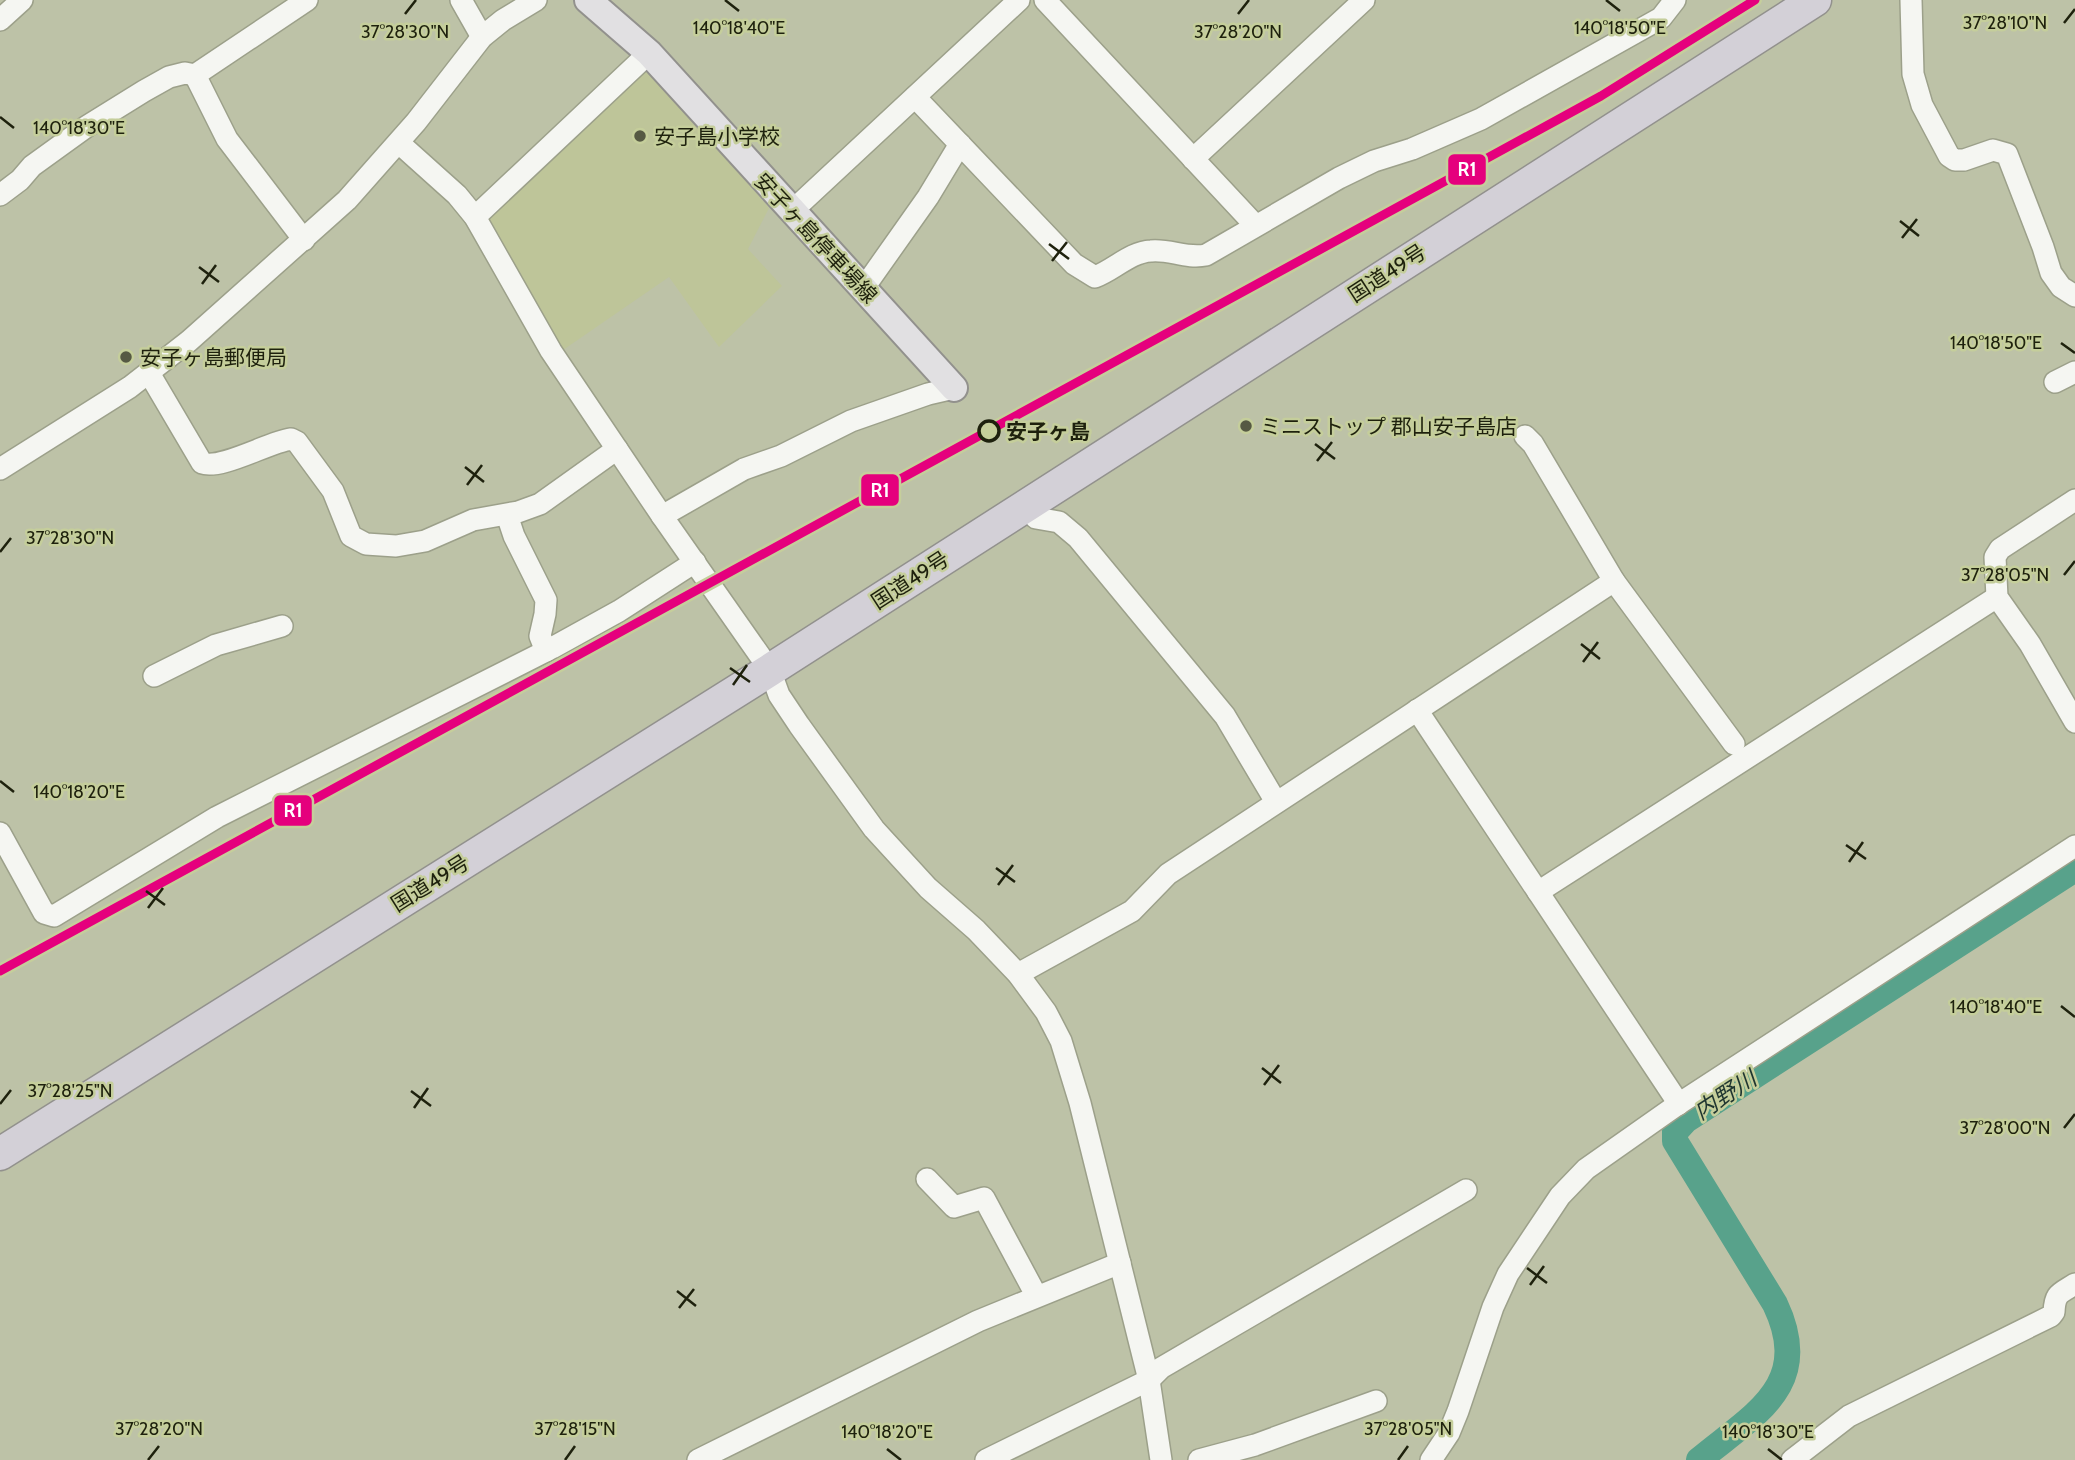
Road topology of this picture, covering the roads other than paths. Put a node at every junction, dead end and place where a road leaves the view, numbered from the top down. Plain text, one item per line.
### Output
1 (22, 0) edge
2 (307, 0) edge
3 (461, 0) edge
4 (536, 0) edge
5 (588, 0) edge
6 (1019, 0) edge
7 (1045, 0) edge
8 (1364, 0) edge
9 (1675, 0) edge
10 (1815, 0) edge
11 (1911, 0) edge
12 (0, 20) edge
13 (482, 37) junction
14 (649, 53) junction
15 (195, 75) junction
16 (915, 97) junction
17 (399, 143) junction
18 (960, 144) junction
19 (1193, 159) junction
20 (0, 195) edge
21 (791, 212) junction
22 (475, 217) junction
23 (1255, 225) junction
24 (303, 240) junction
25 (863, 289) junction
26 (2075, 296) edge
27 (2075, 372) edge
28 (149, 373) junction
29 (2055, 382) dead end
30 (954, 388) joint
31 (1525, 436) dead end
32 (617, 449) junction
33 (0, 469) edge
34 (2075, 500) edge
35 (1025, 507) junction
36 (507, 514) junction
37 (662, 516) junction
38 (695, 562) junction
39 (1614, 581) junction
40 (1997, 597) junction
41 (282, 626) dead end
42 (545, 651) junction
43 (769, 670) junction
44 (154, 676) dead end
45 (1417, 710) junction
46 (2075, 722) edge
47 (1734, 744) dead end
48 (1276, 802) junction
49 (0, 833) edge
50 (2075, 846) edge
51 (1538, 892) junction
52 (1018, 974) junction
53 (1677, 1105) junction
54 (0, 1154) edge
55 (927, 1179) dead end
56 (1466, 1191) dead end
57 (1120, 1263) junction
58 (2075, 1284) edge
59 (1037, 1296) junction
60 (1149, 1380) junction
61 (1376, 1401) dead end
62 (698, 1460) edge
63 (986, 1460) edge
64 (1161, 1460) edge
65 (1199, 1460) edge
66 (1431, 1460) edge
67 (1792, 1460) edge

1 - 12 street
2 - 15 street
3 - 13 street
4 - 13 street
5 - 14 main road, 安子ヶ島停車場線
6 - 16 street
7 - 19 street
8 - 19 street
9 - 23 street
10 - 35 highway, 国道49号
11 - 26 street
13 - 17 street
14 - 21 main road, 安子ヶ島停車場線
14 - 22 street
15 - 20 street
15 - 24 street
16 - 18 street
16 - 21 street
17 - 22 street
17 - 24 street
18 - 23 street
18 - 25 street
19 - 23 street
21 - 25 main road, 安子ヶ島停車場線
22 - 32 street
24 - 28 street
25 - 30 main road, 安子ヶ島停車場線
27 - 29 street
28 - 33 street
28 - 36 street
30 - 37 street
31 - 39 street
32 - 36 street
32 - 37 street
34 - 40 street
35 - 43 highway, 国道49号
35 - 48 street
36 - 42 street
37 - 38 street
38 - 42 street
38 - 43 street
39 - 45 street
39 - 47 street
40 - 46 street
40 - 51 street
41 - 44 street
42 - 49 street
43 - 52 street
43 - 54 highway, 国道49号
45 - 48 street
45 - 51 street
48 - 52 street
50 - 53 street
51 - 53 street
52 - 57 street
53 - 66 street
55 - 59 street
56 - 60 street
57 - 59 street
57 - 60 street
58 - 67 street
59 - 62 street
60 - 63 street
60 - 64 street
61 - 65 street

